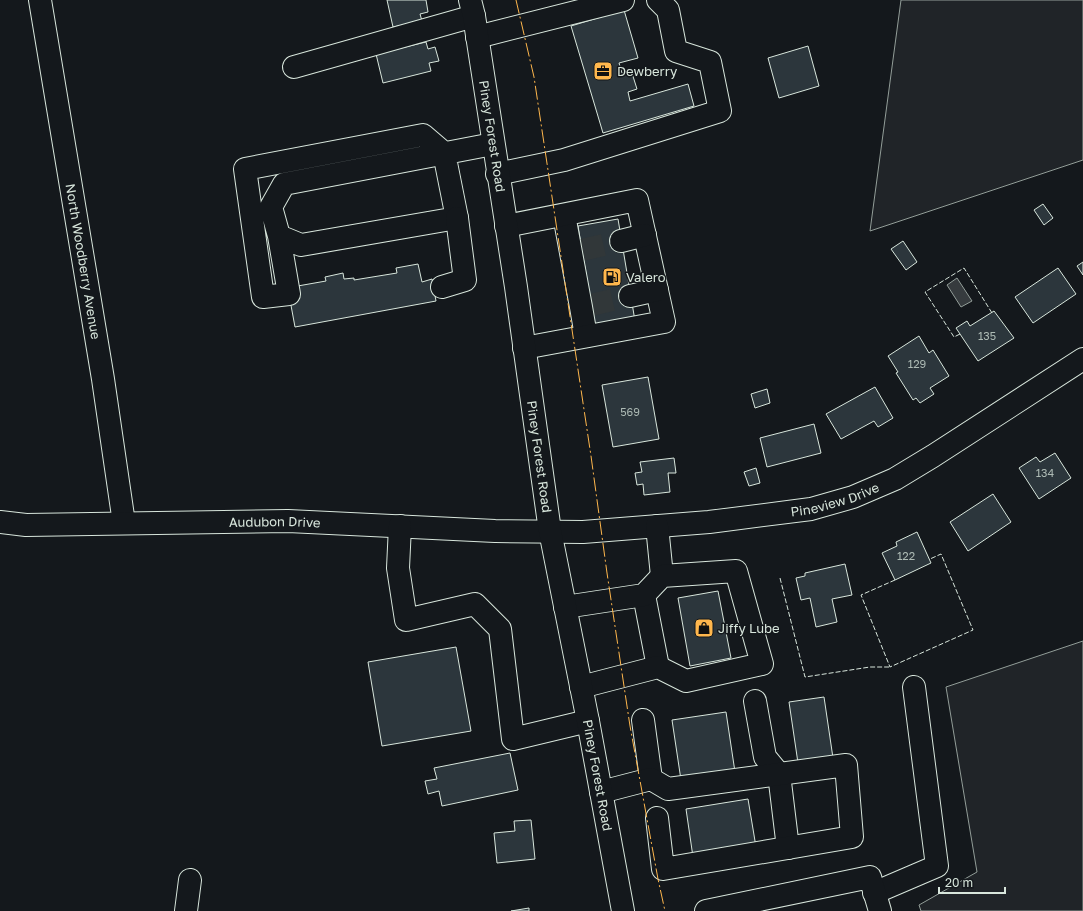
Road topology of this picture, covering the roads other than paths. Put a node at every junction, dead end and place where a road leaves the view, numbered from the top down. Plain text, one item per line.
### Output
1 (40, 0) edge
2 (623, 0) edge
3 (658, 0) edge
4 (472, 8) edge
5 (477, 38) junction
6 (294, 67) dead end
7 (493, 144) junction
8 (444, 153) junction
9 (497, 174) junction
10 (564, 215) junction
11 (458, 218) junction
12 (506, 226) junction
13 (645, 235) junction
14 (279, 236) junction
15 (621, 241) tunnel mouth
16 (442, 287) dead end
17 (657, 290) junction
18 (630, 296) tunnel mouth
19 (586, 336) junction
20 (524, 348) junction
21 (1083, 359) edge
22 (0, 522) edge
23 (124, 523) junction
24 (400, 526) junction
25 (657, 526) junction
26 (550, 532) junction
27 (662, 576) junction
28 (644, 595) junction
29 (565, 607) junction
30 (658, 667) junction
31 (581, 687) junction
32 (914, 687) dead end
33 (755, 700) dead end
34 (643, 720) dead end
35 (588, 721) junction
36 (779, 774) junction
37 (651, 779) junction
38 (601, 792) junction
39 (657, 818) dead end
40 (788, 848) junction
41 (190, 880) dead end
42 (877, 902) edge
43 (186, 911) edge
44 (622, 911) edge
45 (706, 911) edge

1 - 23 street, North Woodberry Avenue
2 - 5 street
3 - 9 street
4 - 5 street, Piney Forest Road
4 - 6 street
5 - 7 street, Piney Forest Road
7 - 8 street
7 - 9 street, Piney Forest Road
8 - 11 street
8 - 14 street
8 - 14 street
9 - 12 street, Piney Forest Road
10 - 12 street
10 - 13 street
10 - 19 street
11 - 14 street
11 - 16 street
12 - 20 street, Piney Forest Road
13 - 15 street
13 - 17 street
17 - 18 street
17 - 19 street
19 - 20 street
20 - 26 street, Piney Forest Road
21 - 25 street, Pineview Drive
22 - 23 street, Audubon Drive
23 - 24 street, Audubon Drive
24 - 26 street, Audubon Drive
24 - 35 street
25 - 26 street, Pineview Drive
25 - 27 street
26 - 29 street, Piney Forest Road
27 - 28 street
27 - 30 street
28 - 29 street
28 - 30 street
29 - 31 street, Piney Forest Road
30 - 31 street
31 - 35 street, Piney Forest Road
32 - 42 street
33 - 36 street
34 - 37 street
35 - 38 street, Piney Forest Road
36 - 37 street
36 - 40 street
36 - 40 street
37 - 38 street
38 - 44 street, Piney Forest Road
39 - 40 street
41 - 43 street
42 - 45 street

